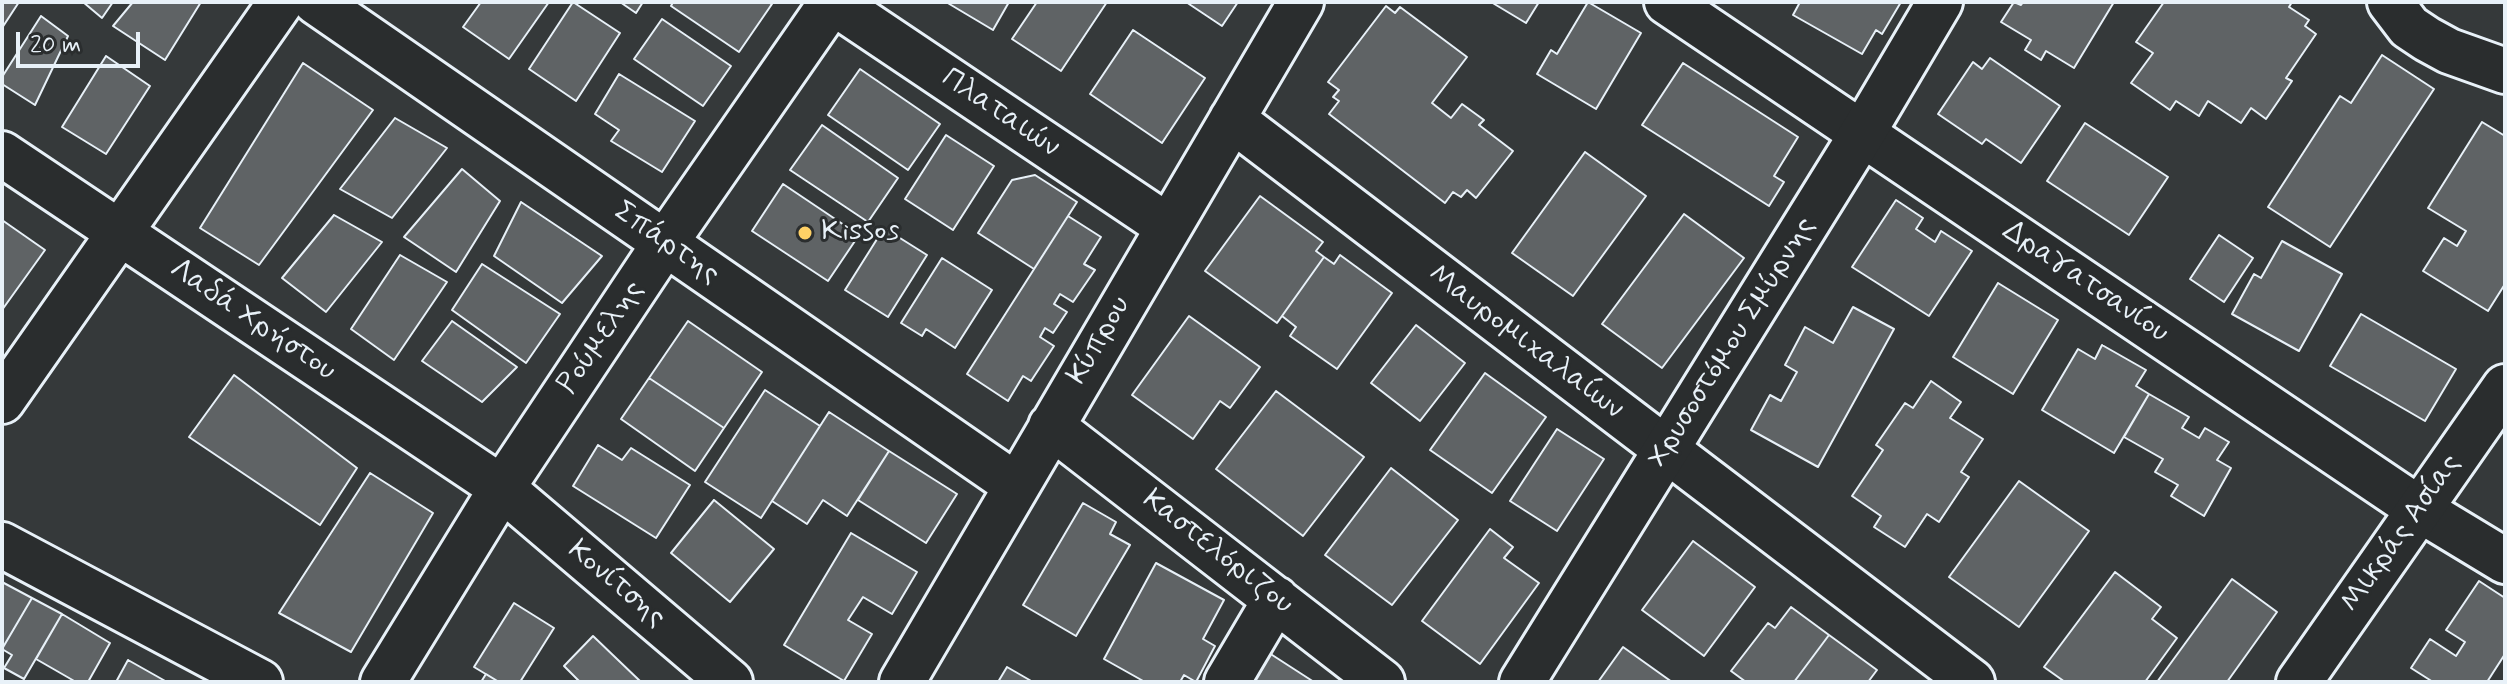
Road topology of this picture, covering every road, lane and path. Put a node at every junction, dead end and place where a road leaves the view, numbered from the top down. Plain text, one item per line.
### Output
1 (281, 2) edge
2 (316, 2) edge
3 (833, 2) edge
4 (1301, 2) edge
5 (1667, 2) edge
6 (1940, 2) edge
7 (2390, 2) edge
8 (2505, 71) edge
9 (1232, 119) junction
10 (1862, 134) junction
11 (2, 154) edge
12 (1167, 226) junction
13 (121, 233) junction
14 (665, 243) junction
15 (2505, 387) edge
16 (2, 401) edge
17 (1051, 426) junction
18 (1666, 450) junction
19 (1017, 486) junction
20 (502, 488) junction
21 (2419, 509) junction
22 (2, 545) edge
23 (2505, 561) edge
24 (1276, 599) junction
25 (260, 682) edge
26 (383, 682) edge
27 (730, 682) edge
28 (902, 682) edge
29 (1227, 682) edge
30 (1382, 682) edge
31 (1522, 682) edge
32 (1972, 682) edge
33 (2299, 682) edge

1 - 13 street
2 - 14 street, Σπάρτης
3 - 12 street, Πλαταιών
3 - 14 street, Ρούμελης
4 - 9 street, Κύπρου
5 - 10 street, Δραγατσανίου
6 - 10 street, Χρυσοστόμου Σμύρνης
7 - 8 street
9 - 12 street, Κύπρου
9 - 18 street, Μαυρομιχαλαίων
10 - 18 street, Χρυσοστόμου Σμύρνης
10 - 21 street, Δραγατσανίου
11 - 13 street, Λαδά Χρήστου
12 - 17 street, Κύπρου
13 - 16 street
13 - 20 street, Λαδά Χρήστου
14 - 19 street, Σπάρτης
14 - 20 street, Ρούμελης
15 - 21 street, Μικράς Ασίας
17 - 19 street, Κύπρου
17 - 24 street, Καστελόριζου
18 - 31 street, Χρυσοστόμου Σμύρνης
18 - 32 street, Μαυρομιχαλαίων
19 - 28 street, Κύπρου
20 - 26 street, Ρούμελης
20 - 27 street, Κονίτσης
21 - 23 street, Δραγατσανίου
21 - 33 street, Μικράς Ασίας
22 - 25 street
24 - 29 street
24 - 30 street, Καστελόριζου

